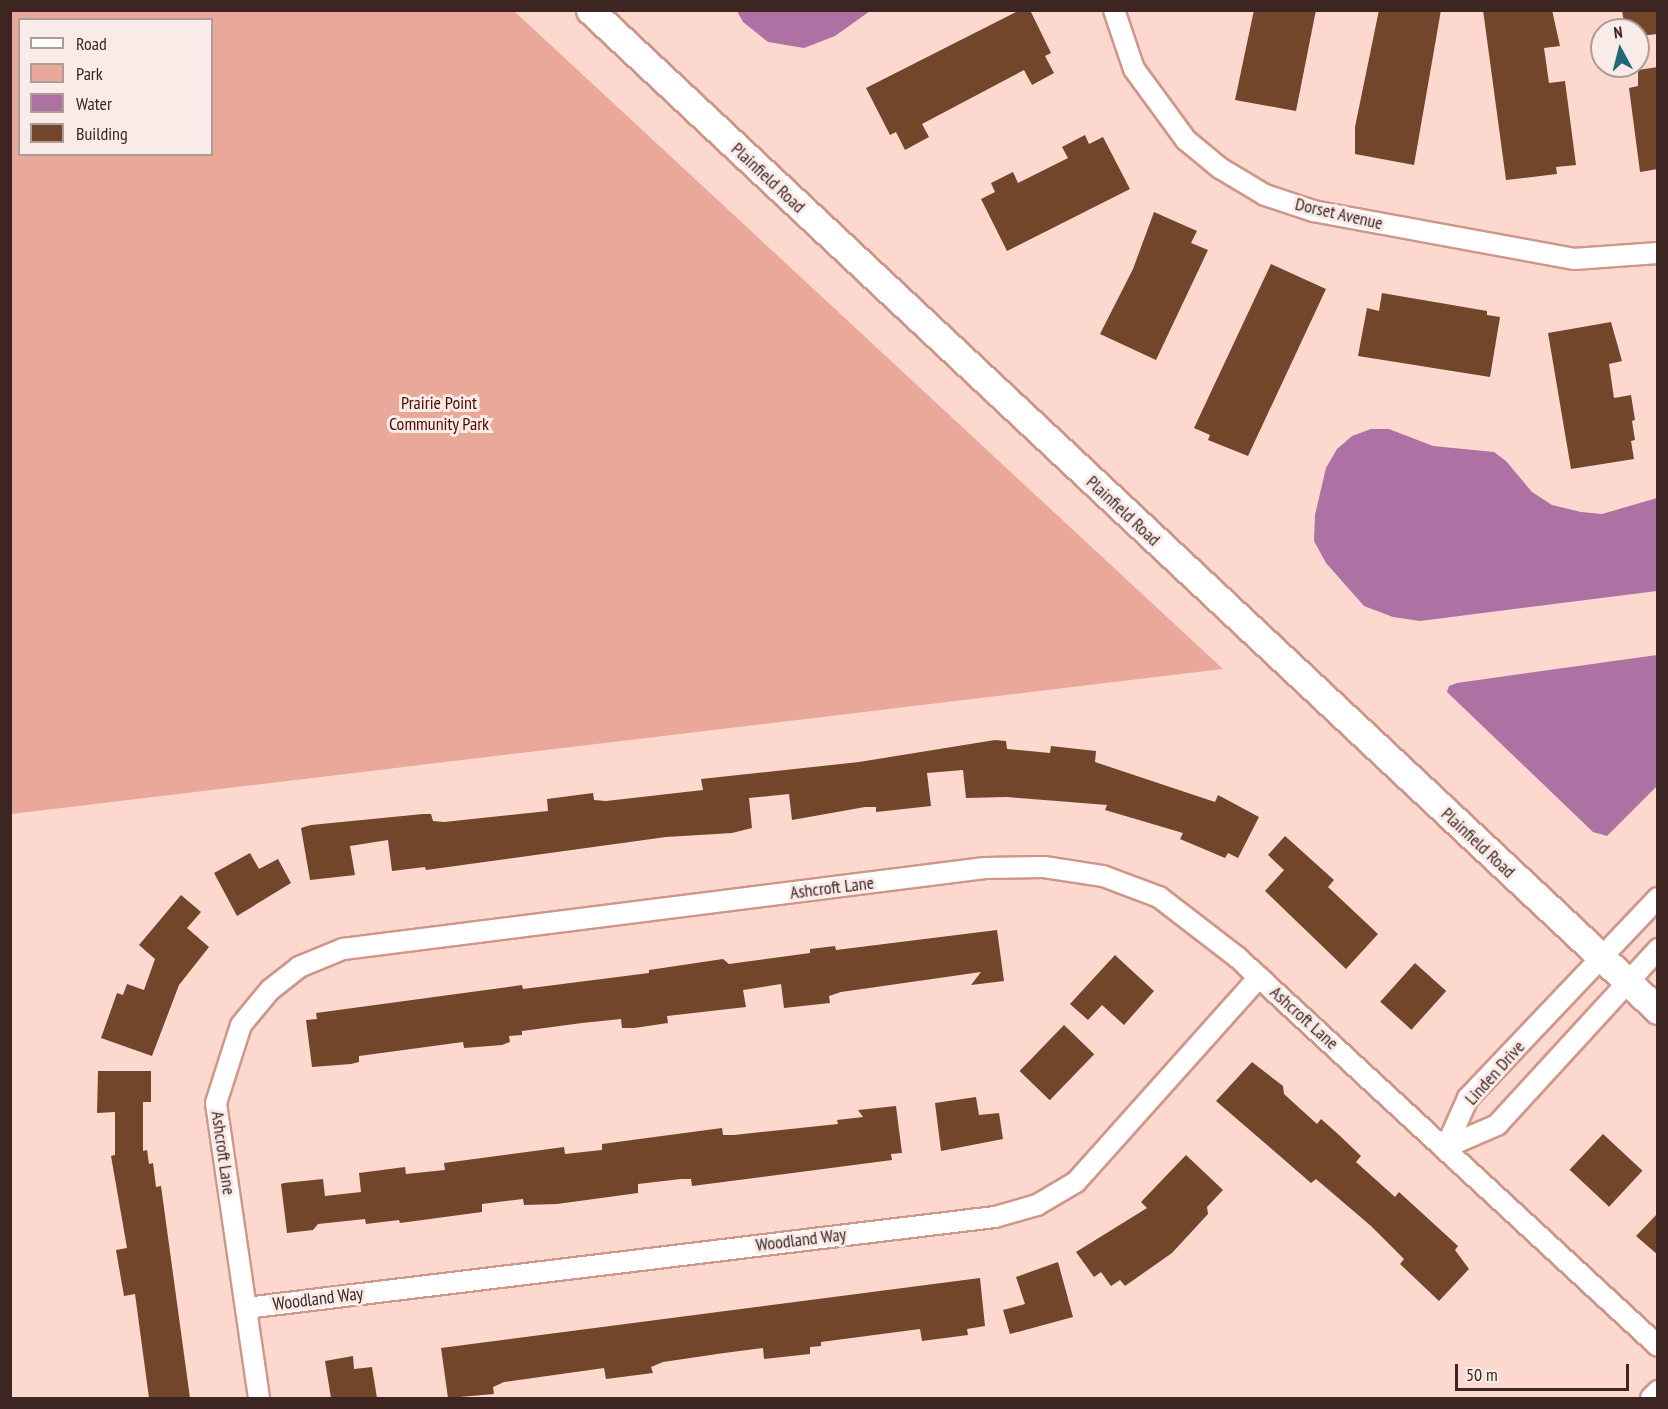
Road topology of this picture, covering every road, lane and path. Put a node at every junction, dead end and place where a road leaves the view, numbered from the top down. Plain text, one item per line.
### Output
1 (590, 10) edge
2 (1114, 10) edge
3 (1658, 253) edge
4 (1658, 898) edge
5 (1658, 949) edge
6 (1602, 958) junction
7 (1259, 977) junction
8 (1627, 981) junction
9 (1658, 1010) edge
10 (1446, 1147) junction
11 (246, 1308) junction
12 (1658, 1346) edge
13 (1658, 1391) edge
14 (259, 1398) edge
15 (1651, 1398) edge

1 - 6 main road, Plainfield Road
2 - 3 street, Dorset Avenue
4 - 6 street, Linden Drive
5 - 8 street, Linden Drive
6 - 8 main road, Plainfield Road
6 - 10 street, Linden Drive
7 - 10 street, Ashcroft Lane
7 - 11 street, Woodland Way
7 - 11 street, Ashcroft Lane
8 - 9 main road, Plainfield Road
8 - 10 street, Linden Drive
10 - 12 street, Ashcroft Lane
11 - 14 street, Ashcroft Lane
13 - 15 street

